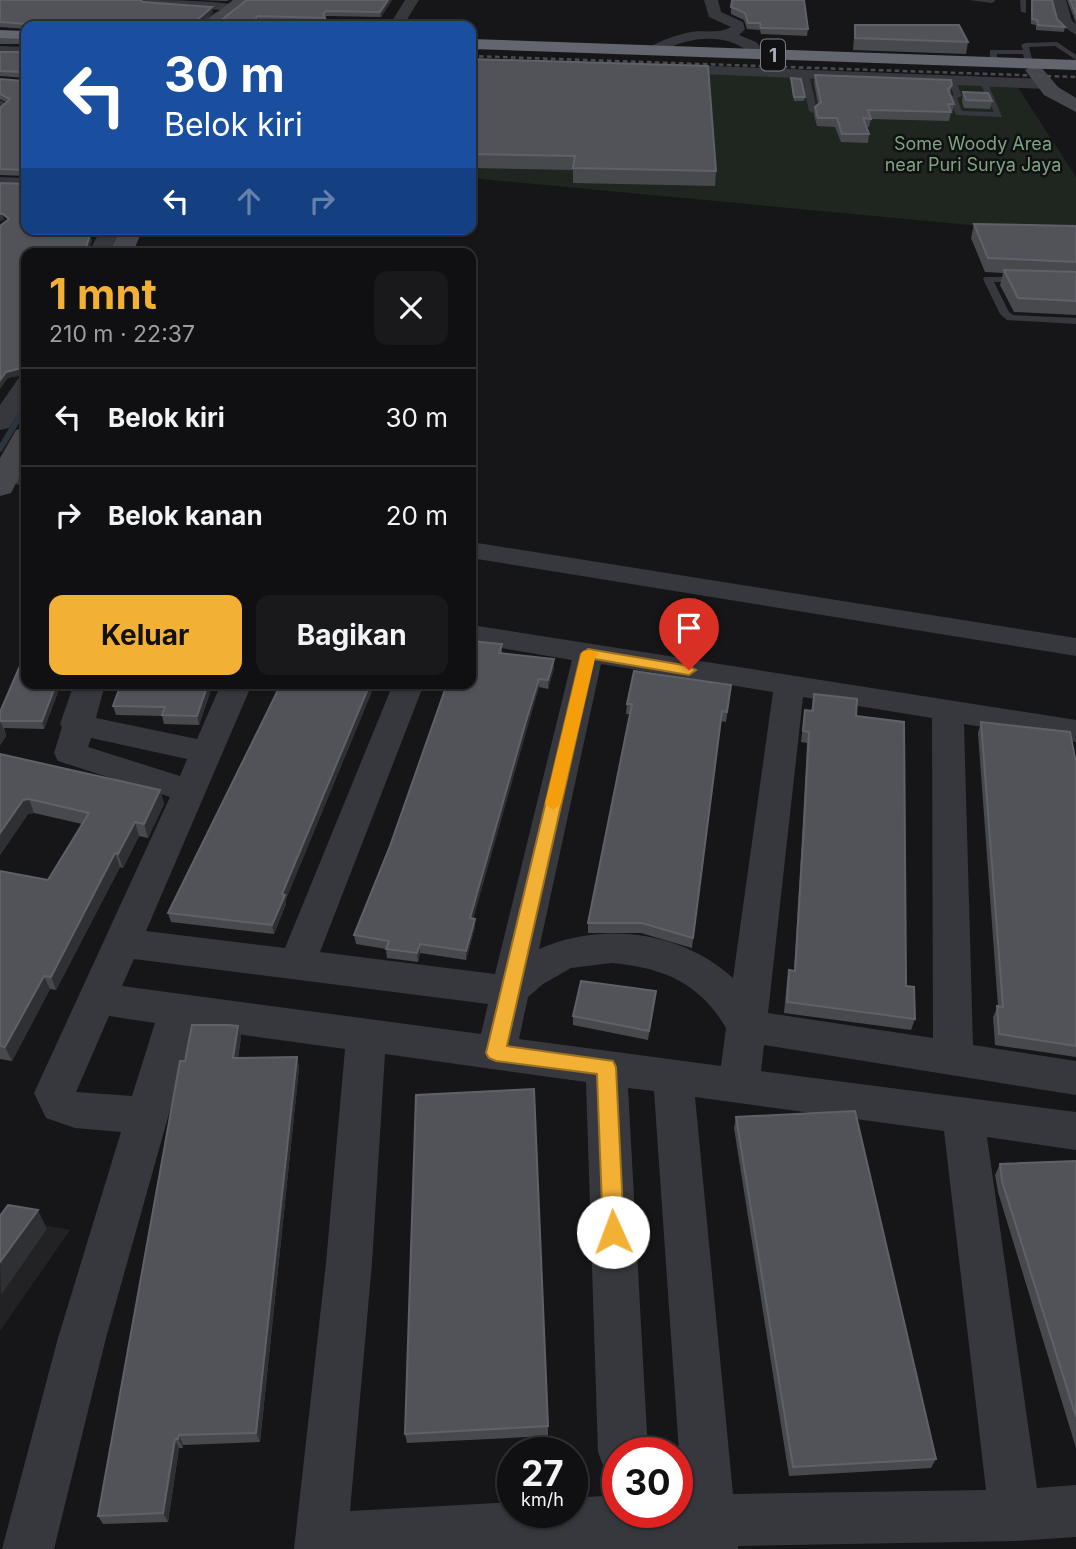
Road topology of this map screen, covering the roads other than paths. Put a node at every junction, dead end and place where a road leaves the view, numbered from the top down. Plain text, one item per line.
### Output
1 (144, 0) edge
2 (412, 0) edge
3 (711, 0) edge
4 (972, 0) edge
5 (1023, 0) edge
6 (1059, 0) edge
7 (992, 1) edge
8 (227, 4) edge
9 (1024, 12) dead end
10 (328, 20) edge
11 (203, 21) edge
12 (345, 21) edge
13 (399, 21) edge
14 (0, 29) edge
15 (21, 30) edge
16 (1076, 31) edge
17 (0, 35) edge
18 (21, 36) edge
19 (723, 37) junction
20 (476, 44) edge
21 (0, 50) edge
22 (21, 51) edge
23 (476, 51) edge
24 (759, 54) junction
25 (1076, 58) edge
26 (653, 60) junction
27 (1076, 65) edge
28 (1040, 67) junction
29 (1076, 71) edge
30 (806, 74) junction
31 (951, 79) junction
32 (1076, 85) edge
33 (982, 89) junction
34 (958, 96) junction
35 (969, 97) edge
36 (992, 97) junction
37 (1076, 106) edge
38 (813, 111) edge
39 (0, 182) edge
40 (21, 183) edge
41 (1037, 280) edge
42 (1076, 321) edge
43 (21, 383) edge
44 (0, 384) edge
45 (21, 390) edge
46 (0, 422) edge
47 (21, 451) edge
48 (11, 480) edge
49 (476, 551) edge
50 (476, 636) edge
51 (1076, 647) edge
52 (588, 654) junction
53 (789, 687) junction
54 (88, 689) edge
55 (235, 689) edge
56 (407, 689) edge
57 (948, 713) junction
58 (76, 724) junction
59 (1076, 731) edge
60 (207, 752) junction
61 (190, 791) junction
62 (122, 943) junction
63 (297, 964) junction
64 (509, 991) junction
65 (97, 999) junction
66 (178, 1010) junction
67 (747, 1027) junction
68 (366, 1035) junction
69 (496, 1053) junction
70 (953, 1059) junction
71 (606, 1067) junction
72 (673, 1076) junction
73 (1076, 1078) edge
74 (739, 1085) junction
75 (147, 1116) junction
76 (963, 1116) junction
77 (1076, 1131) edge
78 (622, 1437) edge
79 (1076, 1511) edge
80 (1015, 1515) junction
81 (609, 1528) edge
82 (638, 1528) edge
83 (711, 1535) edge
84 (321, 1544) edge
85 (28, 1549) edge

1 - 8 street
2 - 13 street
3 - 19 street
4 - 7 lane
5 - 9 lane
6 - 16 street
8 - 11 street
10 - 12 lane
14 - 15 highway
17 - 18 highway
19 - 24 street
19 - 26 street
20 - 26 highway, 1
21 - 22 street
23 - 28 highway, 1
24 - 26 highway, 1
24 - 28 highway, 1
25 - 28 lane
26 - 30 street
27 - 28 highway, 1
28 - 29 highway, 1
28 - 32 street
28 - 33 street
28 - 37 street
30 - 31 street
30 - 38 lane
31 - 33 street
31 - 34 lane
33 - 36 lane
33 - 36 lane
34 - 35 lane
34 - 36 lane
39 - 40 street
41 - 42 lane
43 - 44 street
45 - 46 street
47 - 48 street
49 - 51 street
50 - 52 street
52 - 53 street
52 - 64 street
53 - 57 street
53 - 67 street
54 - 58 street
55 - 60 street
56 - 63 street
57 - 59 street
57 - 70 street
58 - 60 street
58 - 61 street
60 - 61 street
61 - 62 street
62 - 63 street
62 - 65 street
63 - 64 street
64 - 67 street
64 - 69 street
65 - 66 street
65 - 75 street
66 - 68 street
66 - 75 street
67 - 70 street
67 - 74 street
68 - 69 street
68 - 84 street
69 - 71 street
70 - 73 street
71 - 72 street
71 - 78 street
72 - 74 street
72 - 83 street
74 - 76 street
75 - 85 street
76 - 77 street
76 - 80 street
79 - 80 street
80 - 83 street
81 - 84 street
82 - 83 street

